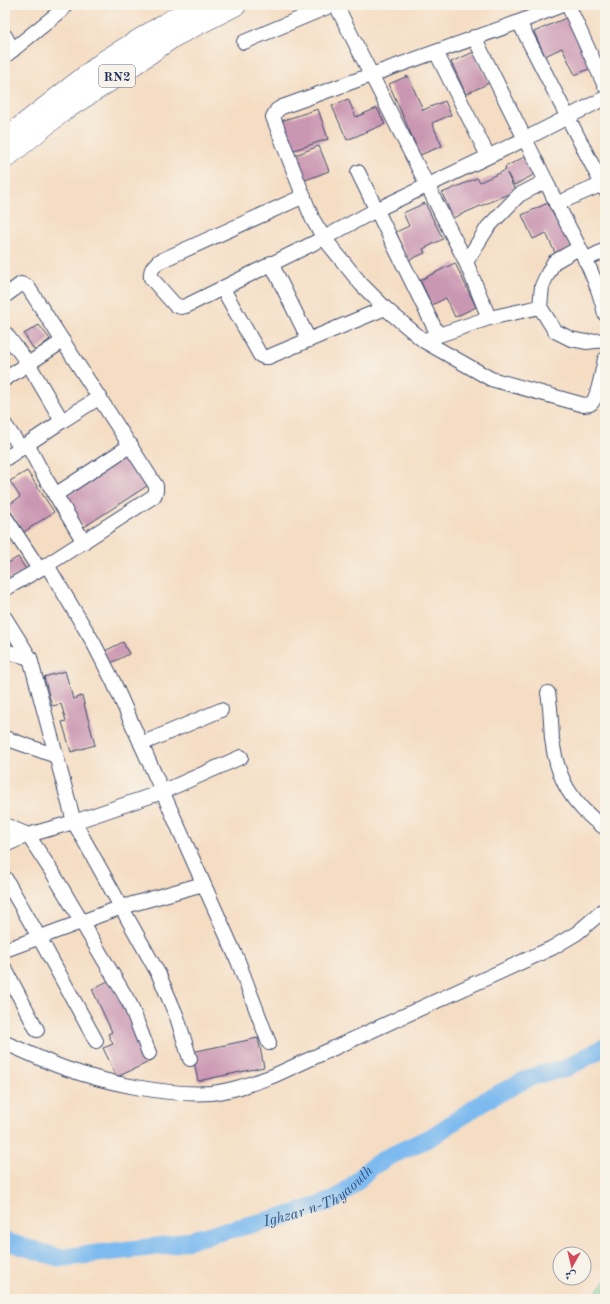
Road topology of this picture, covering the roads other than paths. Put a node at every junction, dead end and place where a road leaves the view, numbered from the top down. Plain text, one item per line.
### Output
1 (65, 5) edge
2 (199, 5) edge
3 (236, 5) edge
4 (332, 5) edge
5 (336, 5) edge
6 (562, 5) edge
7 (519, 22) junction
8 (5, 36) edge
9 (474, 37) junction
10 (244, 42) dead end
11 (436, 52) junction
12 (9, 53) edge
13 (372, 75) junction
14 (605, 86) edge
15 (605, 98) edge
16 (567, 117) junction
17 (5, 139) edge
18 (525, 139) junction
19 (488, 156) junction
20 (5, 158) edge
21 (358, 172) dead end
22 (546, 181) junction
23 (427, 186) junction
24 (604, 186) edge
25 (304, 196) junction
26 (556, 204) junction
27 (376, 210) junction
28 (324, 238) junction
29 (605, 250) edge
30 (582, 254) junction
31 (466, 262) junction
32 (271, 264) junction
33 (223, 288) junction
34 (5, 296) edge
35 (540, 307) junction
36 (385, 308) junction
37 (605, 314) edge
38 (489, 318) junction
39 (5, 333) edge
40 (438, 335) junction
41 (310, 340) junction
42 (605, 340) edge
43 (63, 341) junction
44 (424, 341) junction
45 (605, 359) edge
46 (28, 363) junction
47 (5, 379) edge
48 (100, 397) junction
49 (62, 421) junction
50 (5, 425) edge
51 (130, 445) junction
52 (24, 446) junction
53 (5, 459) edge
54 (55, 495) junction
55 (5, 517) edge
56 (84, 542) junction
57 (43, 567) junction
58 (5, 589) edge
59 (5, 618) edge
60 (5, 651) edge
61 (30, 658) junction
62 (548, 693) dead end
63 (220, 710) dead end
64 (5, 738) edge
65 (141, 744) junction
66 (56, 756) junction
67 (241, 757) dead end
68 (162, 792) junction
69 (74, 822) junction
70 (5, 825) edge
71 (605, 828) edge
72 (28, 835) junction
73 (5, 845) edge
74 (5, 878) edge
75 (203, 884) junction
76 (122, 907) junction
77 (605, 909) edge
78 (80, 921) junction
79 (39, 937) junction
80 (5, 950) edge
81 (5, 969) edge
82 (37, 1030) dead end
83 (96, 1041) dead end
84 (5, 1043) edge
85 (269, 1043) dead end
86 (149, 1053) dead end
87 (190, 1059) dead end

1 - 12 street
2 - 17 highway, RN2
3 - 20 highway, RN2
4 - 10 street
5 - 13 street
6 - 7 street
6 - 14 street
7 - 9 street
7 - 16 street
8 - 12 street
9 - 11 street
9 - 18 street
11 - 13 street
11 - 19 street
13 - 23 street
13 - 25 street
15 - 16 street
16 - 18 street
16 - 24 street
18 - 19 street
18 - 22 street
19 - 23 street
21 - 27 street
22 - 26 street
22 - 31 street
23 - 27 street
23 - 31 street
24 - 26 street
25 - 28 street
25 - 33 street
26 - 30 street
27 - 28 street
27 - 40 street
28 - 32 street
28 - 36 street
29 - 30 street
30 - 35 street
30 - 37 street
31 - 38 street
32 - 33 street
32 - 41 street
33 - 41 street
34 - 43 street
35 - 38 street
35 - 42 street
36 - 41 street
36 - 44 street
38 - 40 street
39 - 46 street
40 - 44 street
43 - 46 street
43 - 48 street
44 - 45 street
46 - 47 street
46 - 49 street
48 - 49 street
48 - 51 street
49 - 52 street
50 - 52 street
51 - 54 street
51 - 56 street
52 - 53 street
52 - 54 street
54 - 56 street
55 - 57 street
56 - 57 street
57 - 58 street
57 - 65 street
59 - 61 street
60 - 61 street
61 - 66 street
62 - 71 street
63 - 65 street
64 - 66 street
65 - 68 street
66 - 69 street
67 - 68 street
68 - 69 street
68 - 75 street
69 - 72 street
69 - 76 street
70 - 72 street
72 - 73 street
72 - 78 street
74 - 79 street
75 - 76 street
75 - 85 street
76 - 78 street
76 - 87 street
77 - 84 street
78 - 79 street
78 - 86 street
79 - 80 street
79 - 83 street
81 - 82 street

